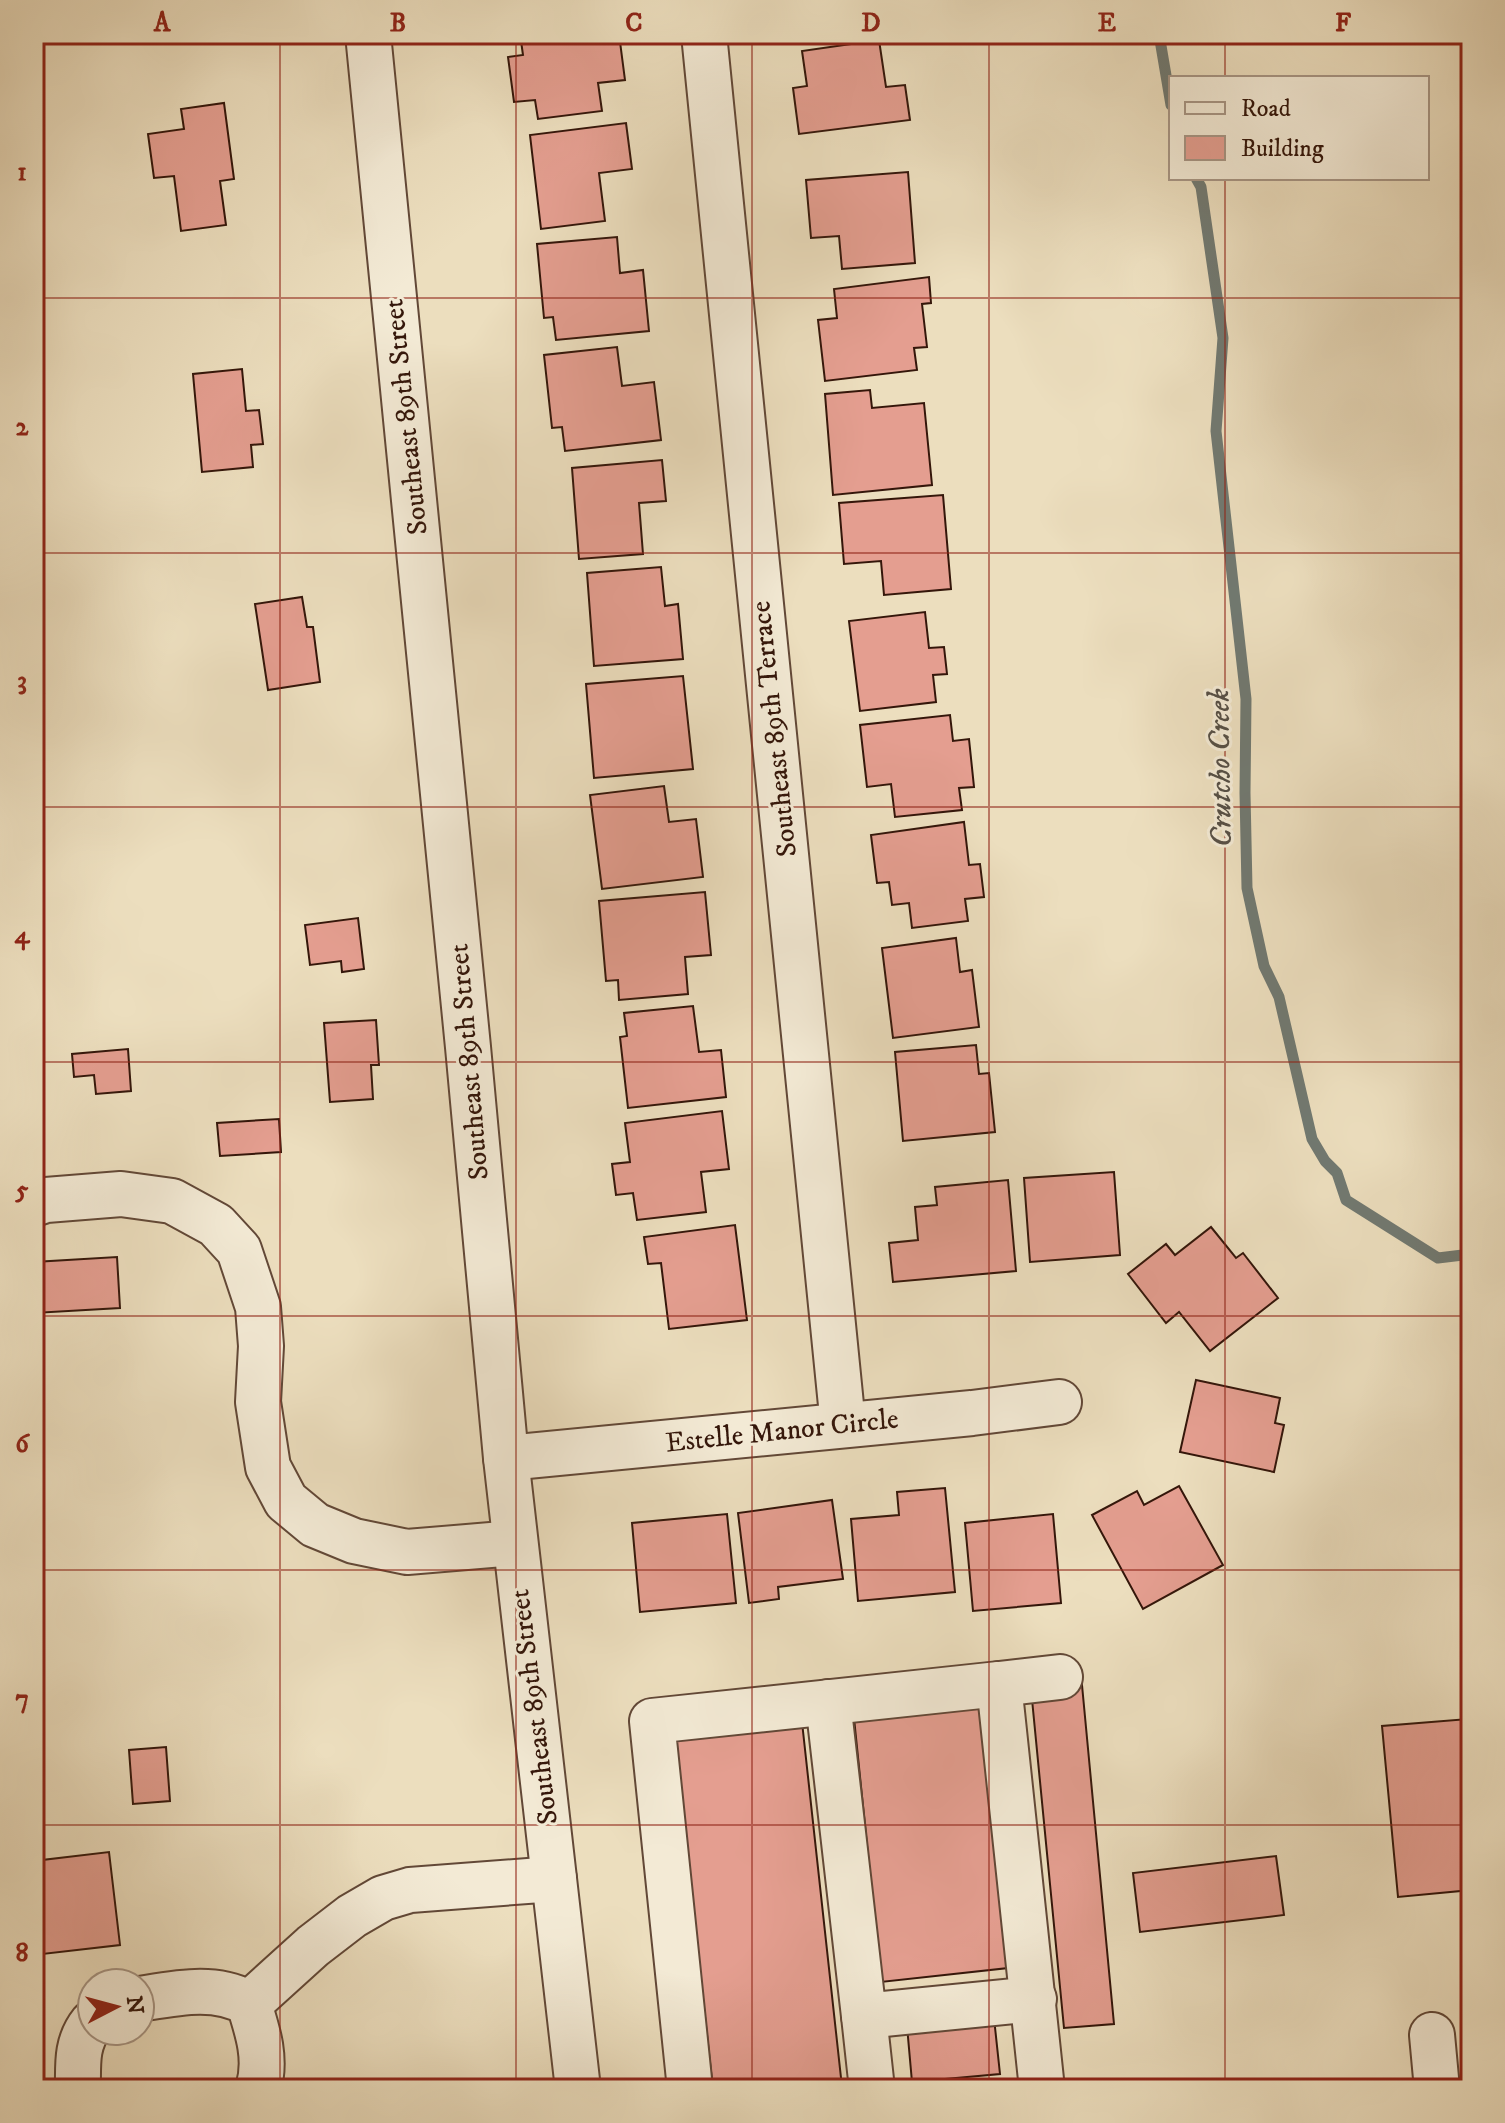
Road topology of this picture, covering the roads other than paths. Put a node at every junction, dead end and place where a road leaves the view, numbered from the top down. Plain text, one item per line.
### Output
1 (368, 34) edge
2 (704, 34) edge
3 (34, 1204) edge
4 (1059, 1402) dead end
5 (843, 1425) junction
6 (506, 1458) junction
7 (515, 1543) junction
8 (1060, 1677) dead end
9 (999, 1684) junction
10 (828, 1702) junction
11 (554, 1879) junction
12 (156, 1996) edge
13 (1034, 1999) junction
14 (249, 2004) junction
15 (864, 2016) junction
16 (1432, 2035) dead end
17 (79, 2047) edge
18 (78, 2089) edge
19 (258, 2089) edge
20 (578, 2089) edge
21 (690, 2089) edge
22 (872, 2089) edge
23 (1042, 2089) edge
24 (1437, 2089) edge

1 - 6 street, Southeast 89th Street
2 - 5 street, Southeast 89th Terrace
3 - 7 street
4 - 5 street, Estelle Manor Circle
5 - 6 street, Estelle Manor Circle
6 - 7 street, Southeast 89th Street
7 - 11 street, Southeast 89th Street
8 - 9 street
9 - 10 street
9 - 13 street
10 - 15 street
10 - 21 street
11 - 14 street
11 - 20 street, Southeast 89th Street
12 - 14 street
13 - 15 street
13 - 23 street
14 - 19 street
15 - 22 street
16 - 24 street
17 - 18 street

